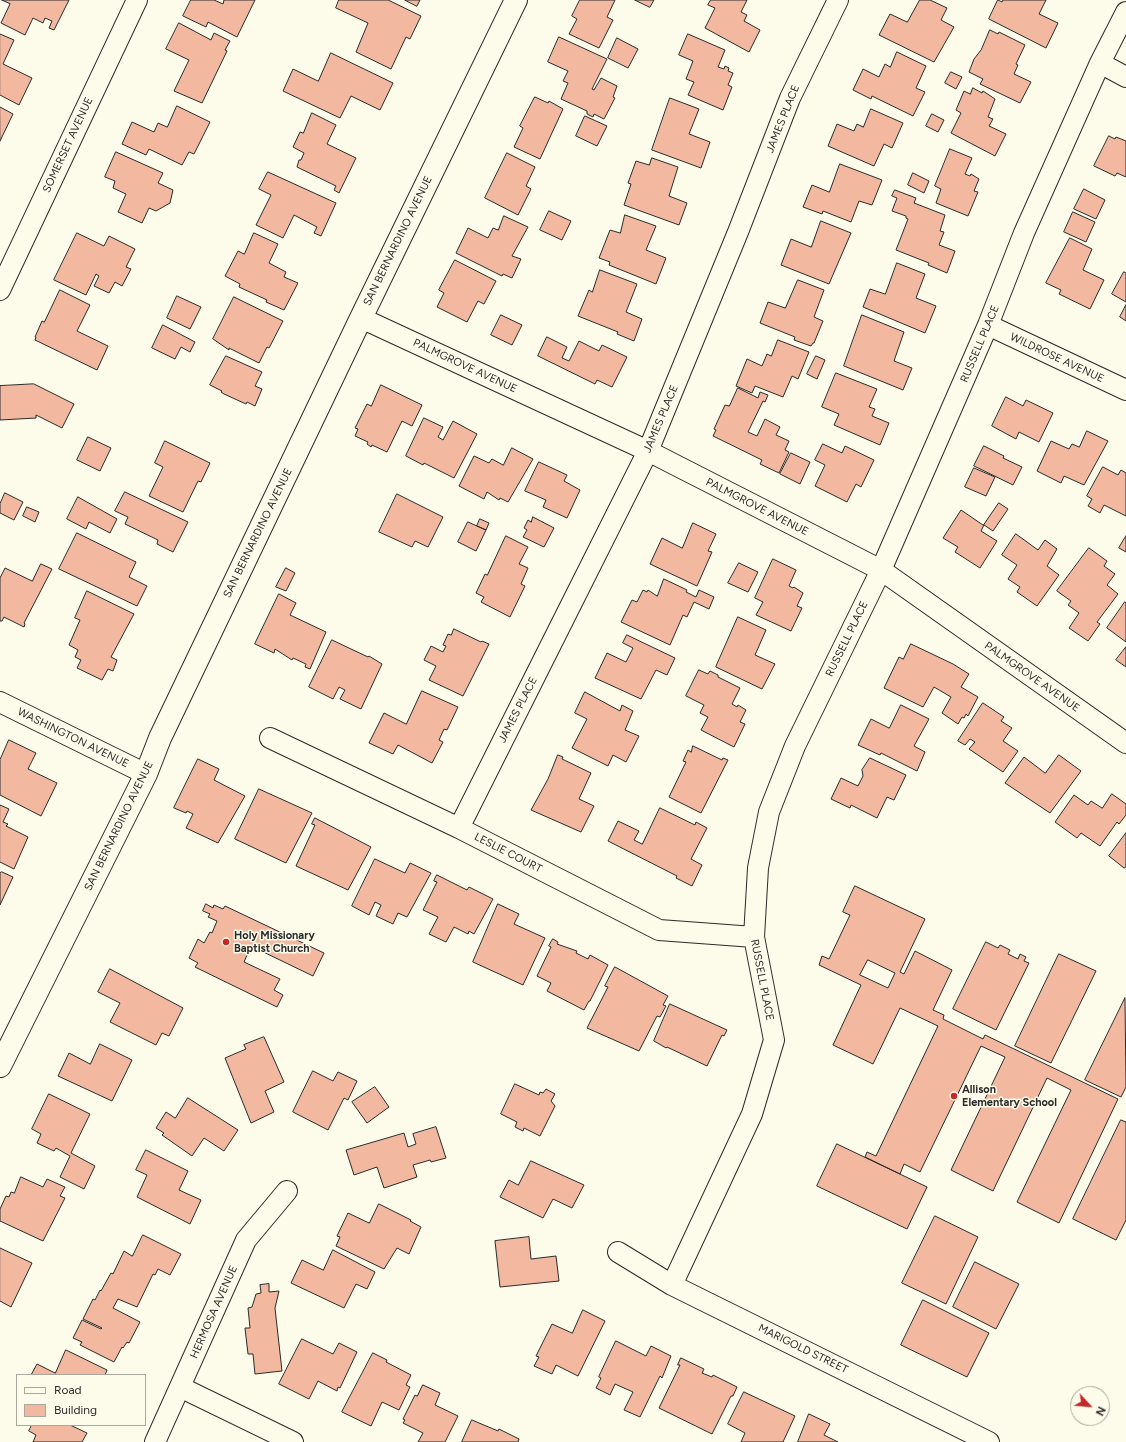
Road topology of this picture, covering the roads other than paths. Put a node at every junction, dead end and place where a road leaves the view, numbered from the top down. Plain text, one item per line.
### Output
1 (137, 0) edge
2 (516, 0) edge
3 (838, 0) edge
4 (1126, 12) edge
5 (1100, 63) junction
6 (1126, 77) edge
7 (0, 290) edge
8 (361, 318) junction
9 (988, 325) junction
10 (1126, 390) edge
11 (648, 451) junction
12 (881, 570) junction
13 (0, 702) edge
14 (270, 738) dead end
15 (1126, 743) edge
16 (146, 774) junction
17 (459, 828) junction
18 (754, 937) junction
19 (0, 1066) edge
20 (287, 1191) dead end
21 (618, 1252) dead end
22 (672, 1285) junction
23 (180, 1387) junction
24 (155, 1442) edge
25 (293, 1442) edge
26 (989, 1442) edge

1 - 7 street, SOMERSET AVENUE
2 - 8 main road, SAN BERNARDINO AVENUE
3 - 11 street, JAMES PLACE
4 - 5 street, RUSSELL PLACE
5 - 6 street
5 - 9 street, RUSSELL PLACE
8 - 11 street, PALMGROVE AVENUE
8 - 16 main road, SAN BERNARDINO AVENUE
9 - 10 street, WILDROSE AVENUE
9 - 12 street, RUSSELL PLACE
11 - 12 street, PALMGROVE AVENUE
11 - 17 street, JAMES PLACE
12 - 15 street, PALMGROVE AVENUE
12 - 18 street, RUSSELL PLACE
13 - 16 street, WASHINGTON AVENUE
14 - 17 street, LESLIE COURT
16 - 19 main road, SAN BERNARDINO AVENUE
17 - 18 street, LESLIE COURT
18 - 22 street, RUSSELL PLACE
20 - 23 street, HERMOSA AVENUE
21 - 22 street, MARIGOLD STREET
22 - 26 street, MARIGOLD STREET
23 - 24 street, HERMOSA AVENUE
23 - 25 street

